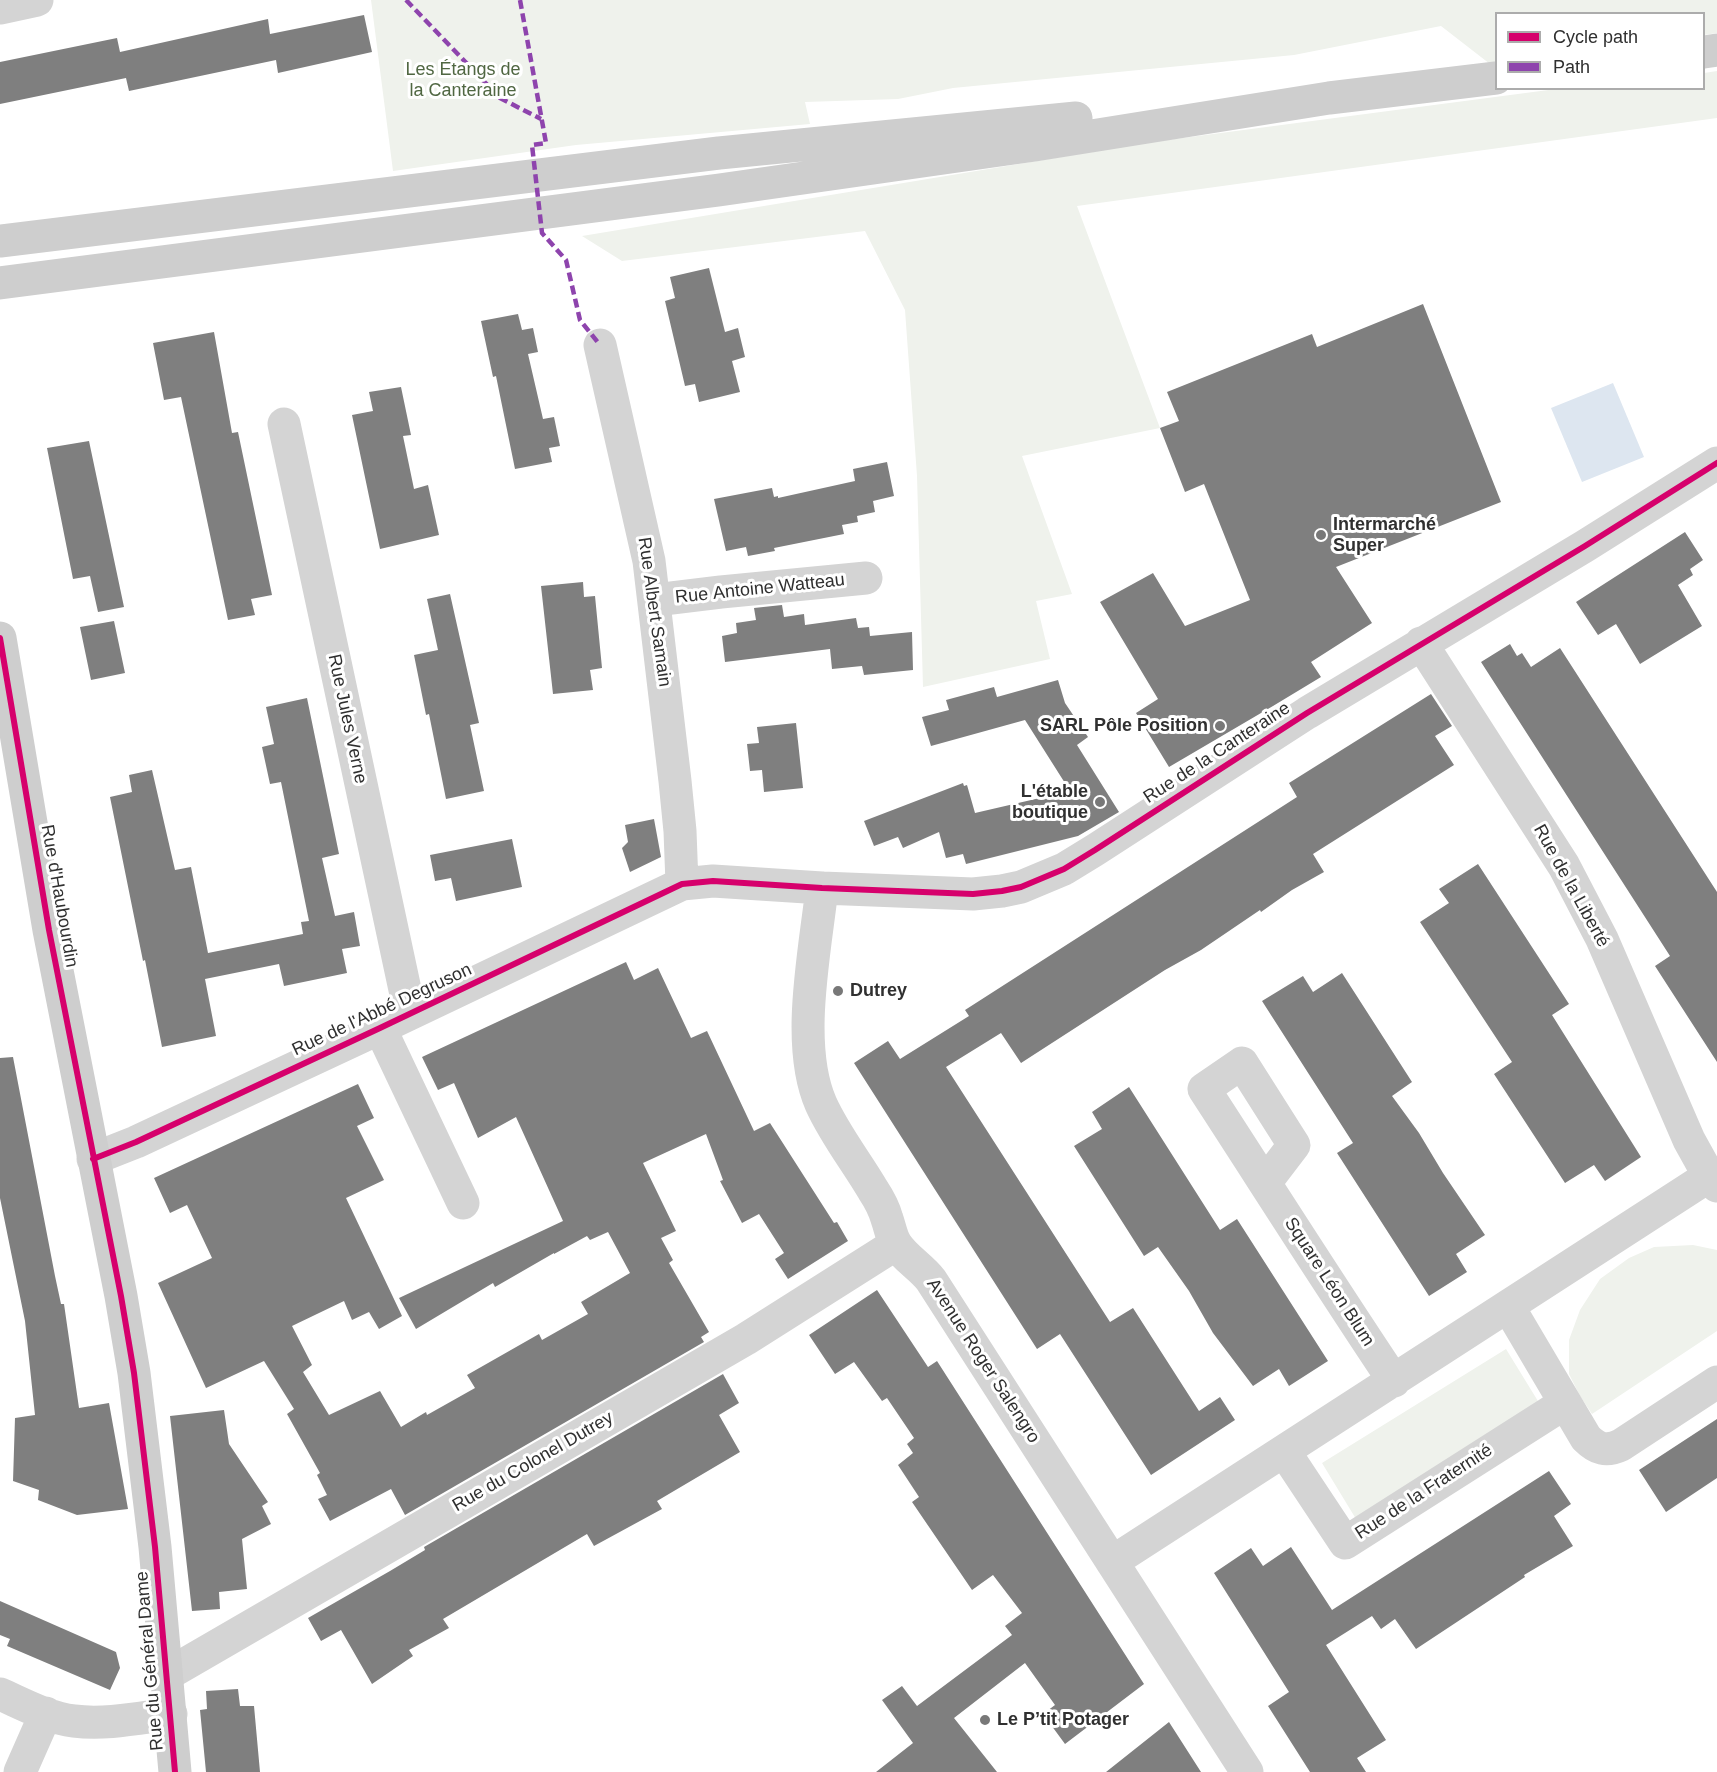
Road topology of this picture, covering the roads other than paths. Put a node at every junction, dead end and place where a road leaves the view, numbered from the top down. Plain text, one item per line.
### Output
1 (37, 0) edge
2 (0, 8) edge
3 (1495, 78) edge
4 (1329, 98) junction
5 (0, 241) edge
6 (0, 283) edge
7 (600, 345) dead end
8 (284, 424) dead end
9 (1717, 463) edge
10 (866, 578) dead end
11 (655, 600) junction
12 (0, 638) edge
13 (1421, 643) junction
14 (682, 884) junction
15 (822, 888) junction
16 (410, 1013) junction
17 (380, 1028) junction
18 (93, 1159) junction
19 (1713, 1181) edge
20 (1265, 1183) dead end
21 (463, 1203) dead end
22 (896, 1244) junction
23 (1508, 1306) junction
24 (1394, 1381) junction
25 (1717, 1382) edge
26 (1565, 1403) junction
27 (1284, 1451) junction
28 (155, 1547) joint
29 (1112, 1562) junction
30 (168, 1674) junction
31 (0, 1694) edge
32 (46, 1713) junction
33 (171, 1714) junction
34 (20, 1772) edge
35 (175, 1772) edge
36 (1247, 1772) edge

1 - 2 street
3 - 4 main road
4 - 5 main road
4 - 6 main road
7 - 11 street, Rue Albert Samain
8 - 16 street, Rue Jules Verne
9 - 13 street, Rue de la Canteraine
10 - 11 street, Rue Antoine Watteau
11 - 14 street, Rue Albert Samain
12 - 18 main road, Rue d'Haubourdin
13 - 15 street, Rue de la Canteraine
13 - 19 street, Rue de la Liberté
14 - 15 street, Rue de la Canteraine
14 - 16 street, Rue de l'Abbé Degruson
15 - 22 street, Avenue Roger Salengro
16 - 17 street, Rue de l'Abbé Degruson
17 - 18 street, Rue de l'Abbé Degruson
17 - 21 street
18 - 28 main road, Rue d'Haubourdin
19 - 23 street
20 - 24 street, Square Léon Blum
22 - 29 street, Avenue Roger Salengro
22 - 30 street, Rue du Colonel Dutrey
23 - 24 street
23 - 26 street
24 - 27 street
25 - 26 street
26 - 27 street, Rue de la Fraternité
27 - 29 street
28 - 30 main road, Rue du Général Dame
29 - 36 street, Avenue Roger Salengro
30 - 33 main road, Rue du Général Dame
31 - 32 street
32 - 33 street
32 - 34 street
33 - 35 main road, Rue du Général Dame

